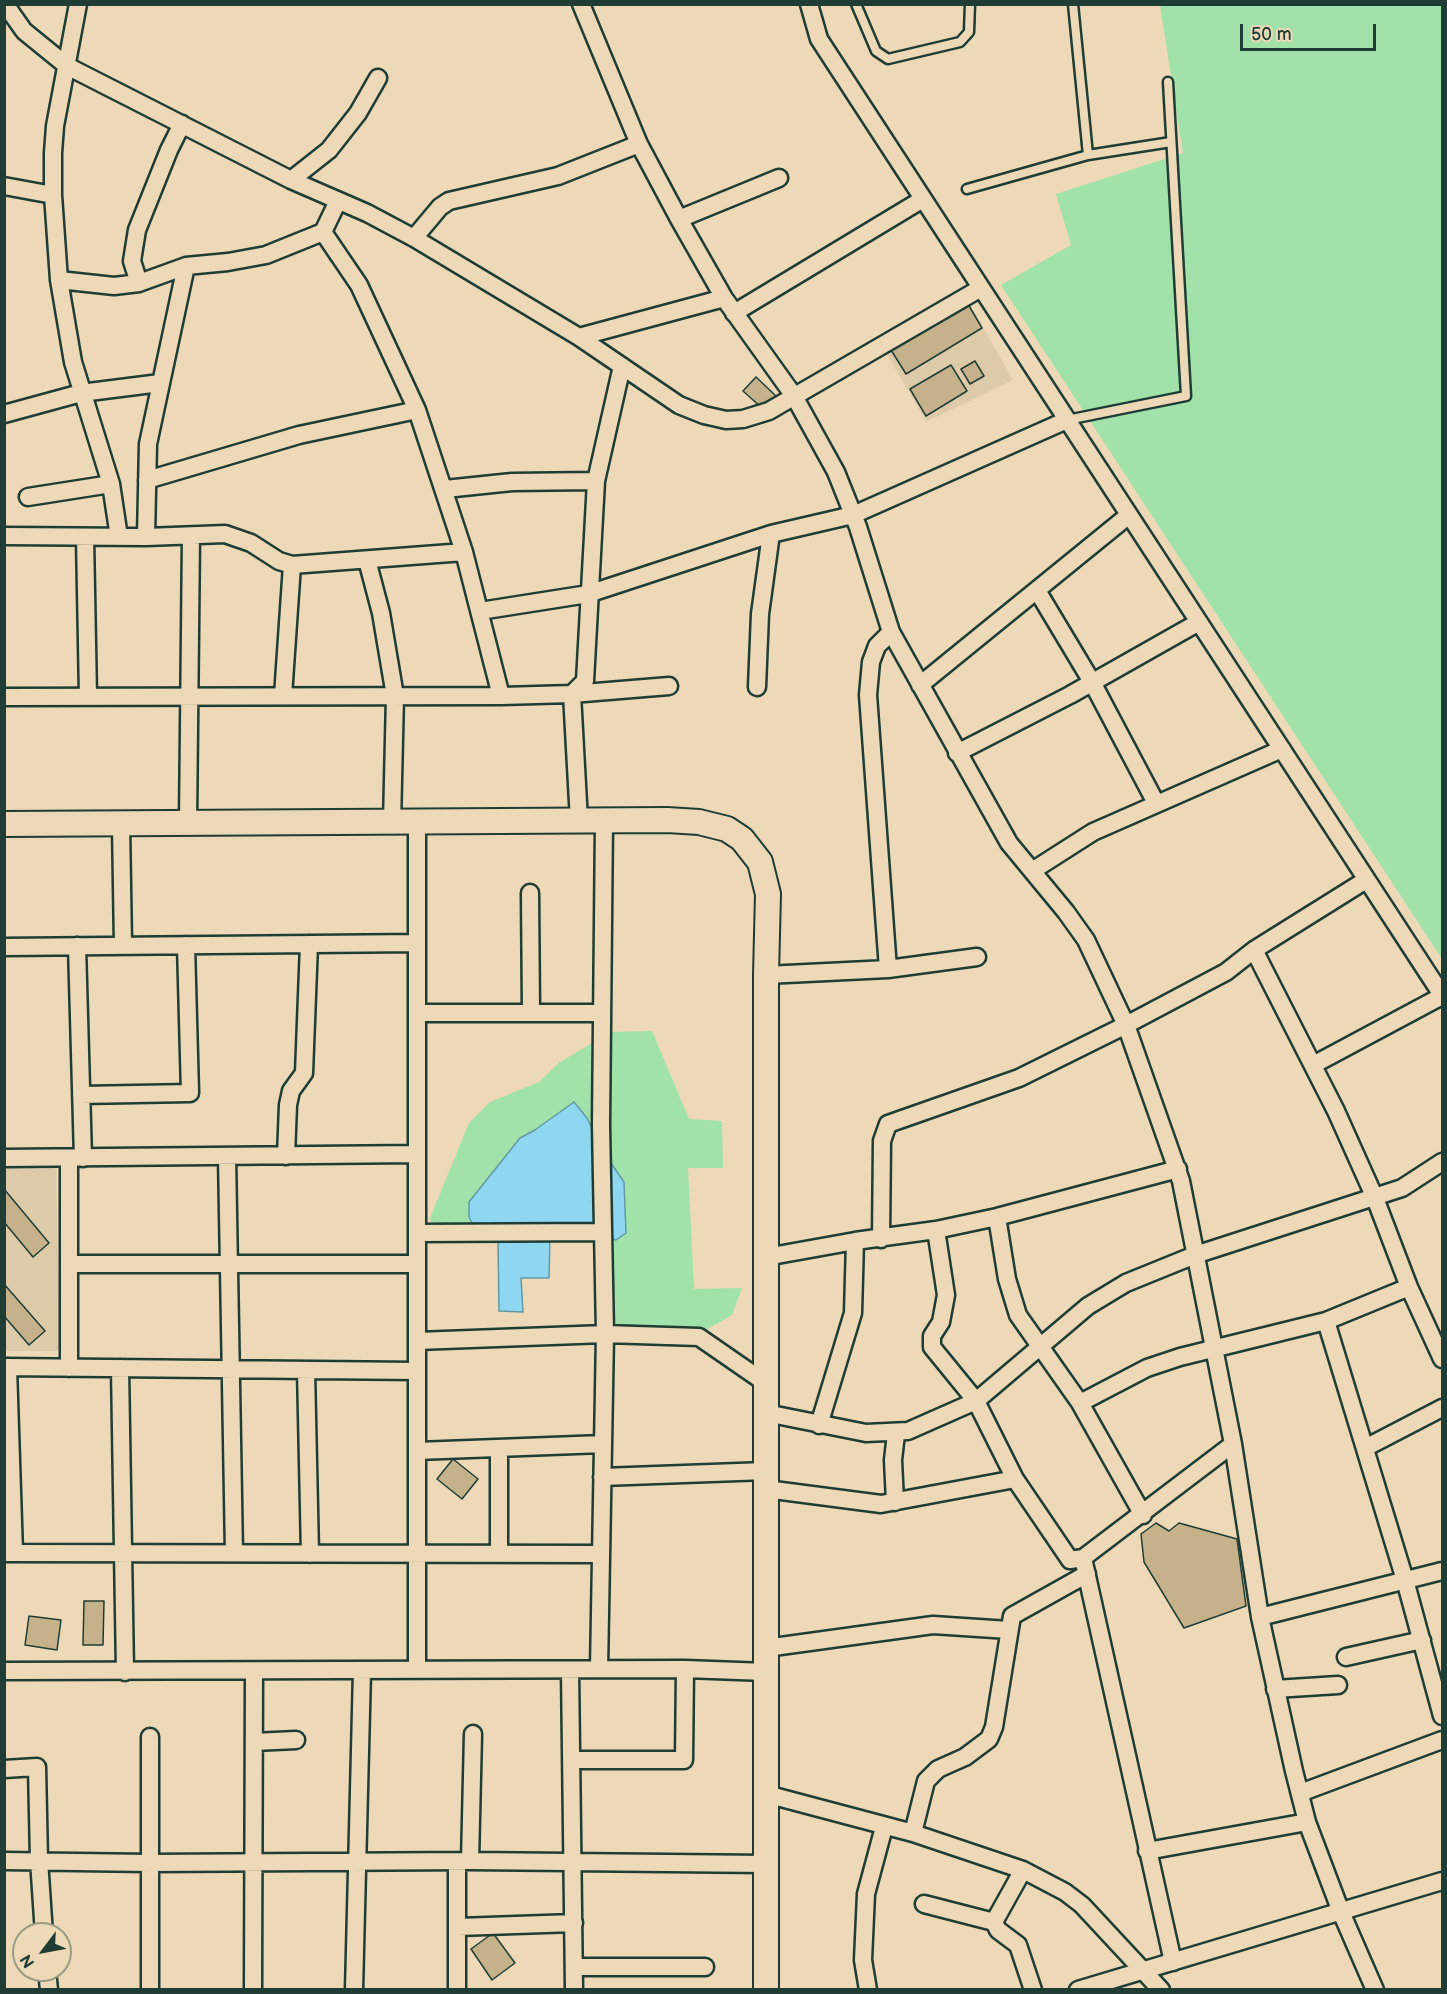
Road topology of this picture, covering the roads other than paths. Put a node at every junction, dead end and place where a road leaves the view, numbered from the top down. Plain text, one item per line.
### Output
1 (5, 4) edge
2 (78, 4) edge
3 (581, 4) edge
4 (809, 4) edge
5 (856, 4) edge
6 (970, 4) edge
7 (1073, 4) edge
8 (67, 66) junction
9 (378, 78) dead end
10 (1168, 82) dead end
11 (182, 124) junction
12 (1171, 142) junction
13 (639, 144) junction
14 (1088, 155) junction
15 (779, 178) dead end
16 (291, 180) junction
17 (4, 186) edge
18 (967, 189) dead end
19 (52, 195) junction
20 (923, 199) junction
21 (338, 202) junction
22 (679, 219) junction
23 (323, 232) junction
24 (414, 238) junction
25 (186, 266) junction
26 (59, 280) junction
27 (139, 283) junction
28 (981, 288) junction
29 (724, 298) junction
30 (734, 313) junction
31 (579, 337) junction
32 (622, 366) junction
33 (160, 383) junction
34 (81, 393) junction
35 (794, 396) junction
36 (417, 410) junction
37 (4, 414) edge
38 (1067, 420) junction
39 (147, 480) junction
40 (596, 481) junction
41 (111, 484) junction
42 (445, 489) junction
43 (28, 497) dead end
44 (853, 515) junction
45 (1129, 515) junction
46 (771, 534) junction
47 (4, 536) edge
48 (191, 536) junction
49 (85, 537) junction
50 (119, 537) junction
51 (146, 537) junction
52 (464, 552) junction
53 (367, 560) junction
54 (292, 565) junction
55 (1038, 592) junction
56 (588, 594) junction
57 (480, 611) junction
58 (1199, 622) junction
59 (891, 632) junction
60 (1092, 682) junction
61 (920, 685) junction
62 (669, 686) dead end
63 (757, 687) dead end
64 (572, 694) junction
65 (283, 696) junction
66 (395, 696) junction
67 (501, 696) junction
68 (4, 697) edge
69 (88, 697) junction
70 (189, 697) junction
71 (1282, 749) junction
72 (957, 753) junction
73 (1156, 803) junction
74 (579, 821) junction
75 (604, 821) junction
76 (188, 823) junction
77 (392, 823) junction
78 (417, 823) junction
79 (4, 824) edge
80 (121, 824) junction
81 (1032, 871) junction
82 (1366, 880) junction
83 (530, 893) dead end
84 (417, 943) junction
85 (309, 944) junction
86 (186, 945) junction
87 (77, 946) junction
88 (123, 946) junction
89 (4, 947) edge
90 (1254, 950) junction
91 (977, 957) dead end
92 (888, 969) junction
93 (766, 975) junction
94 (1443, 995) edge
95 (417, 1013) junction
96 (531, 1013) junction
97 (602, 1013) junction
98 (1126, 1025) junction
99 (1313, 1065) junction
100 (81, 1095) junction
101 (417, 1154) junction
102 (227, 1156) junction
103 (286, 1156) junction
104 (4, 1158) edge
105 (76, 1159) junction
106 (1443, 1162) edge
107 (1178, 1169) junction
108 (1375, 1198) junction
109 (997, 1217) junction
110 (936, 1230) junction
111 (603, 1232) junction
112 (417, 1233) junction
113 (880, 1239) junction
114 (855, 1241) junction
115 (1195, 1255) junction
116 (766, 1257) junction
117 (69, 1264) junction
118 (229, 1264) junction
119 (417, 1264) junction
120 (1409, 1287) junction
121 (1326, 1321) junction
122 (605, 1334) junction
123 (417, 1341) junction
124 (1041, 1347) junction
125 (1214, 1350) junction
126 (1443, 1359) edge
127 (6, 1367) edge
128 (69, 1368) junction
129 (120, 1368) junction
130 (231, 1370) junction
131 (306, 1370) junction
132 (417, 1371) junction
133 (767, 1384) junction
134 (976, 1401) junction
135 (1080, 1403) junction
136 (1443, 1408) edge
137 (766, 1413) junction
138 (819, 1425) junction
139 (896, 1434) junction
140 (603, 1444) junction
141 (1233, 1444) junction
142 (498, 1448) junction
143 (1365, 1448) junction
144 (417, 1451) junction
145 (602, 1477) junction
146 (1015, 1479) junction
147 (766, 1480) junction
148 (896, 1502) junction
149 (1143, 1515) junction
150 (9, 1553) edge
151 (123, 1553) junction
152 (234, 1553) junction
153 (310, 1554) junction
154 (417, 1554) junction
155 (499, 1554) junction
156 (601, 1554) junction
157 (1085, 1566) junction
158 (1443, 1571) edge
159 (1405, 1580) junction
160 (1260, 1617) junction
161 (1009, 1630) junction
162 (1422, 1640) junction
163 (1346, 1657) dead end
164 (766, 1660) junction
165 (599, 1669) junction
166 (685, 1669) junction
167 (417, 1670) junction
168 (570, 1670) junction
169 (4, 1671) edge
170 (362, 1671) junction
171 (125, 1672) junction
172 (255, 1672) junction
173 (1338, 1685) dead end
174 (1275, 1689) junction
175 (1443, 1716) edge
176 (473, 1734) dead end
177 (150, 1737) dead end
178 (296, 1740) dead end
179 (1443, 1740) edge
180 (254, 1742) junction
181 (572, 1760) junction
182 (4, 1769) edge
183 (1300, 1793) junction
184 (766, 1794) junction
185 (1307, 1822) junction
186 (884, 1827) junction
187 (913, 1833) junction
188 (1148, 1851) junction
189 (39, 1860) junction
190 (4, 1861) edge
191 (464, 1862) junction
192 (150, 1863) junction
193 (254, 1863) junction
194 (358, 1863) junction
195 (573, 1863) junction
196 (766, 1864) junction
197 (1023, 1870) junction
198 (1441, 1885) edge
199 (924, 1904) dead end
200 (1341, 1912) junction
201 (44, 1922) edge
202 (993, 1922) junction
203 (574, 1923) junction
204 (458, 1927) junction
205 (1173, 1962) junction
206 (705, 1966) dead end
207 (574, 1967) junction
208 (1144, 1969) junction
209 (150, 1989) edge
210 (253, 1989) edge
211 (354, 1989) edge
212 (456, 1989) edge
213 (574, 1989) edge
214 (766, 1989) edge
215 (868, 1989) edge
216 (1033, 1989) edge
217 (1078, 1989) edge
218 (1161, 1989) edge
219 (1375, 1989) edge

1 - 8 street
2 - 8 street
3 - 13 street
4 - 20 street
5 - 6 lane
7 - 14 lane
8 - 11 street
8 - 19 street
9 - 16 street
10 - 12 lane
11 - 16 street
11 - 27 street
12 - 14 lane
12 - 38 lane
13 - 22 street
13 - 24 street
14 - 18 lane
15 - 22 street
16 - 21 street
17 - 19 street
19 - 26 street
20 - 28 street
20 - 30 street
21 - 23 street
21 - 24 street
22 - 29 street
23 - 25 street
23 - 36 street
24 - 31 street
25 - 27 street
25 - 33 street
26 - 27 street
26 - 34 street
28 - 35 street
28 - 38 street
29 - 30 street
29 - 31 street
30 - 35 street
31 - 32 street
32 - 35 street
32 - 40 street
33 - 34 street
33 - 39 street
34 - 37 street
34 - 41 street
35 - 44 street
36 - 39 street
36 - 42 street
38 - 44 street
38 - 45 street
39 - 51 street
40 - 42 street
40 - 56 street
41 - 43 street
41 - 50 street
42 - 52 street
44 - 46 street
44 - 59 street
45 - 55 street
45 - 58 street
46 - 56 street
46 - 63 street
47 - 49 street
48 - 51 street
48 - 54 street
48 - 70 street
49 - 50 street
49 - 69 street
50 - 51 street
52 - 53 street
52 - 57 street
53 - 54 street
53 - 66 street
54 - 65 street
55 - 60 street
55 - 61 street
56 - 57 street
56 - 64 street
57 - 67 street
58 - 60 street
58 - 71 street
59 - 61 street
59 - 92 street
60 - 72 street
60 - 73 street
61 - 72 street
62 - 64 street
64 - 67 street
64 - 74 street
65 - 66 street
65 - 70 street
66 - 67 street
66 - 77 street
68 - 69 street
69 - 70 street
70 - 76 street
71 - 73 street
71 - 82 street
72 - 81 street
73 - 81 street
74 - 75 street
74 - 78 street
75 - 93 street
75 - 97 street
76 - 77 street
76 - 80 street
77 - 78 street
78 - 84 street
79 - 80 street
80 - 88 street
81 - 98 street
82 - 90 street
82 - 94 street
83 - 96 street
84 - 85 street
84 - 95 street
85 - 86 street
85 - 103 street
86 - 88 street
86 - 100 street
87 - 88 street
87 - 89 street
87 - 100 street
90 - 98 street
90 - 99 street
91 - 92 street
92 - 93 street
93 - 116 street
94 - 99 street
95 - 96 street
95 - 101 street
96 - 97 street
97 - 111 street
98 - 107 street
98 - 113 street
99 - 108 street
100 - 105 street
101 - 103 street
101 - 112 street
102 - 103 street
102 - 105 street
102 - 118 street
104 - 105 street
105 - 117 street
106 - 108 street
107 - 109 street
107 - 115 street
108 - 115 street
108 - 120 street
109 - 110 street
109 - 124 street
110 - 113 street
110 - 134 street
111 - 112 street
111 - 122 street
112 - 119 street
113 - 114 street
114 - 116 street
114 - 138 street
115 - 124 street
115 - 125 street
116 - 133 street
117 - 118 street
117 - 128 street
118 - 119 street
118 - 130 street
119 - 123 street
120 - 121 street
120 - 126 street
121 - 125 street
121 - 143 street
122 - 123 street
122 - 133 street
122 - 140 street
123 - 132 street
124 - 134 street
124 - 135 street
125 - 135 street
125 - 141 street
127 - 128 street
127 - 150 street
128 - 129 street
129 - 130 street
129 - 151 street
130 - 131 street
130 - 152 street
131 - 132 street
131 - 153 street
132 - 144 street
133 - 137 street
134 - 139 street
134 - 146 street
135 - 149 street
136 - 143 street
137 - 138 street
137 - 147 street
138 - 139 street
139 - 148 street
140 - 142 street
140 - 145 street
141 - 149 street
141 - 160 street
142 - 144 street
142 - 155 street
143 - 159 street
144 - 154 street
145 - 147 street
145 - 156 street
146 - 148 street
146 - 157 street
147 - 148 street
147 - 164 street
149 - 157 street
150 - 151 street
151 - 152 street
151 - 171 street
152 - 153 street
153 - 154 street
154 - 155 street
154 - 167 street
155 - 156 street
156 - 165 street
157 - 161 street
157 - 188 street
158 - 159 street
159 - 160 street
159 - 162 street
160 - 174 street
161 - 164 street
161 - 187 street
162 - 163 street
162 - 175 street
164 - 166 street
164 - 184 street
165 - 166 street
165 - 168 street
166 - 181 street
167 - 168 street
167 - 170 street
168 - 181 street
169 - 171 street
170 - 172 street
170 - 194 street
171 - 172 street
172 - 180 street
173 - 174 street
174 - 183 street
176 - 191 street
177 - 192 street
178 - 180 street
179 - 183 street
180 - 193 street
181 - 195 street
182 - 189 street
183 - 185 street
184 - 186 street
184 - 196 street
185 - 188 street
185 - 200 street
186 - 187 street
186 - 215 street
187 - 197 street
188 - 205 street
189 - 190 street
189 - 192 street
189 - 201 street
191 - 194 street
191 - 195 street
191 - 204 street
192 - 193 street
192 - 209 street
193 - 194 street
193 - 210 street
194 - 211 street
195 - 196 street
195 - 203 street
196 - 214 street
197 - 202 street
197 - 208 street
198 - 200 street
199 - 202 street
200 - 205 street
200 - 219 street
202 - 216 street
203 - 204 street
203 - 207 street
204 - 212 street
205 - 208 street
206 - 207 street
207 - 213 street
208 - 217 street
208 - 218 street

